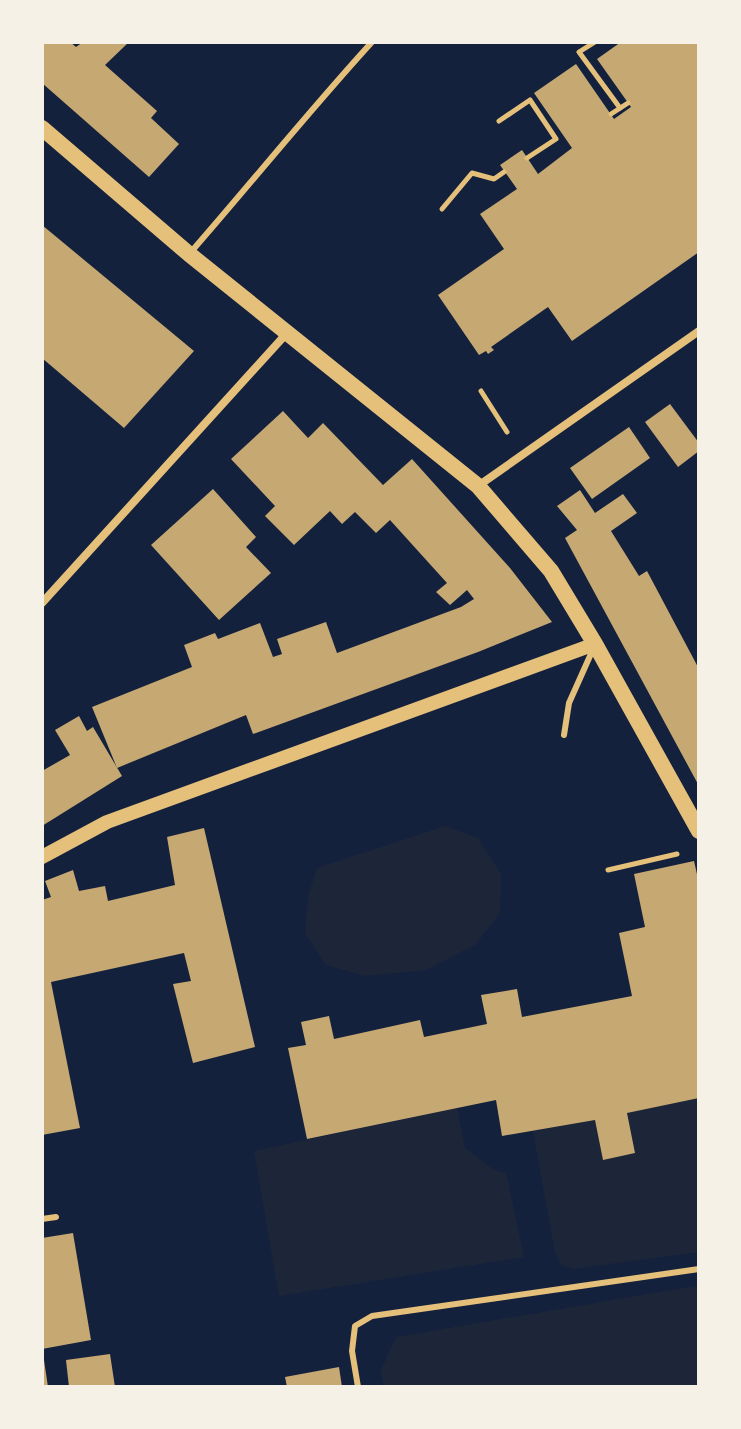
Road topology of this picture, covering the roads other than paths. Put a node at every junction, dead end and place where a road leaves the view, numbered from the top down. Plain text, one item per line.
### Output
1 (372, 42) edge
2 (42, 128) edge
3 (189, 254) junction
4 (699, 331) edge
5 (287, 333) junction
6 (478, 486) junction
7 (42, 603) edge
8 (595, 644) junction
9 (564, 735) dead end
10 (699, 831) edge
11 (42, 857) edge
12 (56, 1217) dead end
13 (42, 1219) edge
14 (699, 1269) edge
15 (358, 1387) edge

1 - 3 lane
2 - 3 main road
3 - 5 main road
4 - 6 street
5 - 6 main road
5 - 7 street
6 - 8 main road
8 - 9 lane
8 - 10 main road
8 - 11 street
12 - 13 lane
14 - 15 lane

